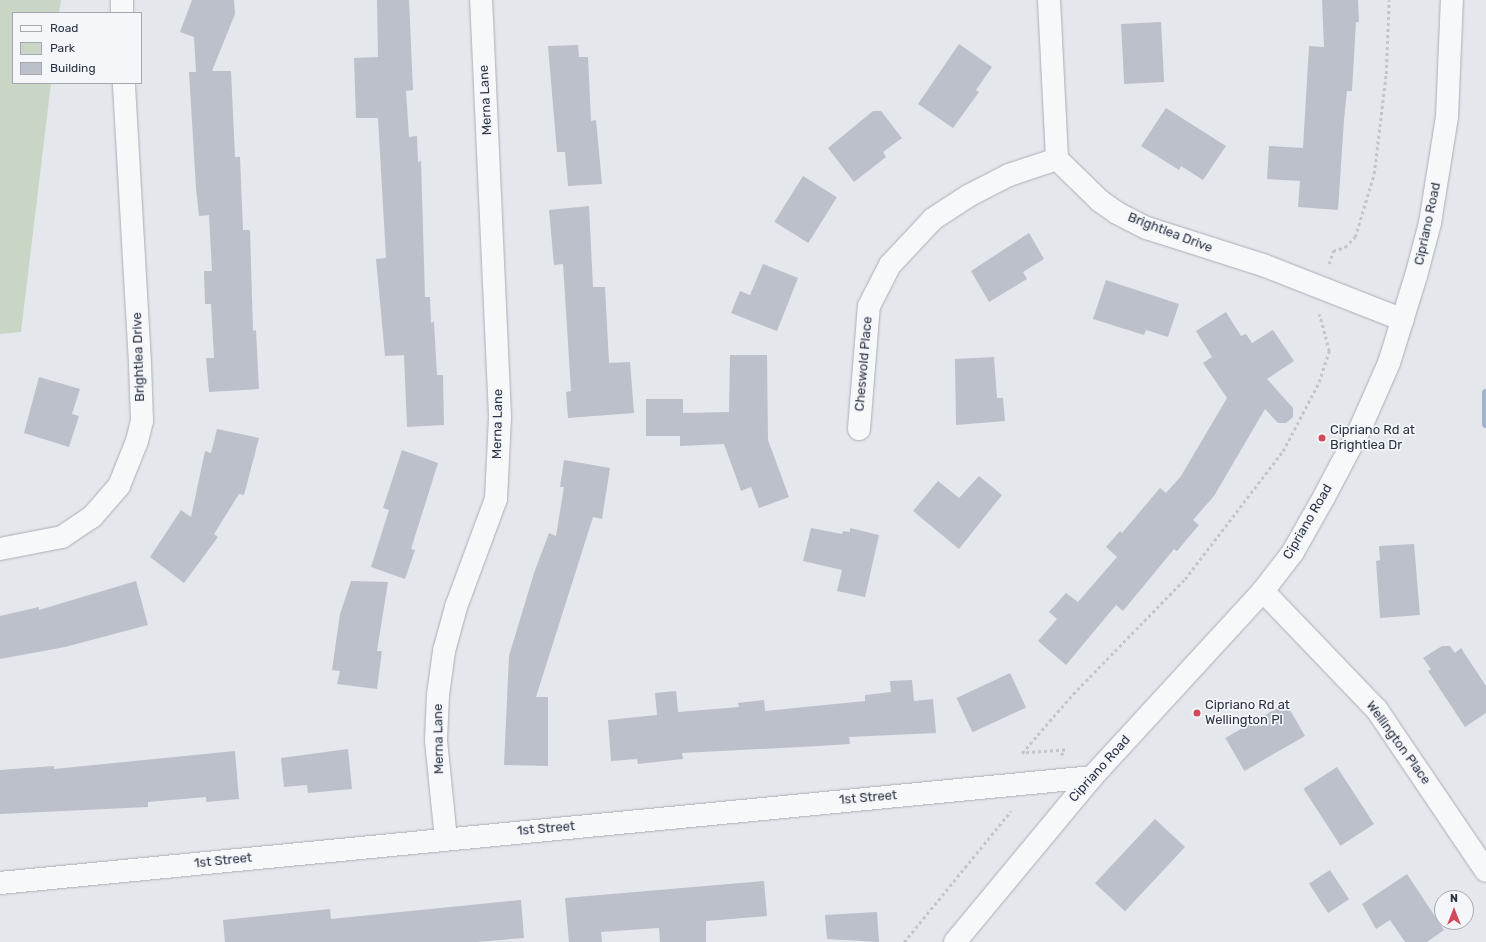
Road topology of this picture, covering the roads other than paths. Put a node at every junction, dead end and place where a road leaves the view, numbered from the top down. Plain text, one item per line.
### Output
1 (122, 0) edge
2 (481, 0) edge
3 (1049, 0) edge
4 (1452, 0) edge
5 (122, 12) edge
6 (124, 84) edge
7 (1057, 159) junction
8 (1403, 320) junction
9 (859, 429) dead end
10 (0, 549) edge
11 (1263, 591) junction
12 (1092, 777) junction
13 (446, 839) junction
14 (1486, 871) edge
15 (0, 883) edge
16 (955, 942) edge

1 - 5 street
2 - 13 street, Merna Lane
3 - 7 street
4 - 8 street, Cipriano Road
6 - 10 street, Brightlea Drive
7 - 8 street, Brightlea Drive
7 - 9 street, Cheswold Place
8 - 11 street, Cipriano Road
11 - 12 street, Cipriano Road
11 - 14 street, Wellington Place
12 - 13 street, 1st Street
12 - 16 street, Cipriano Road
13 - 15 street, 1st Street

